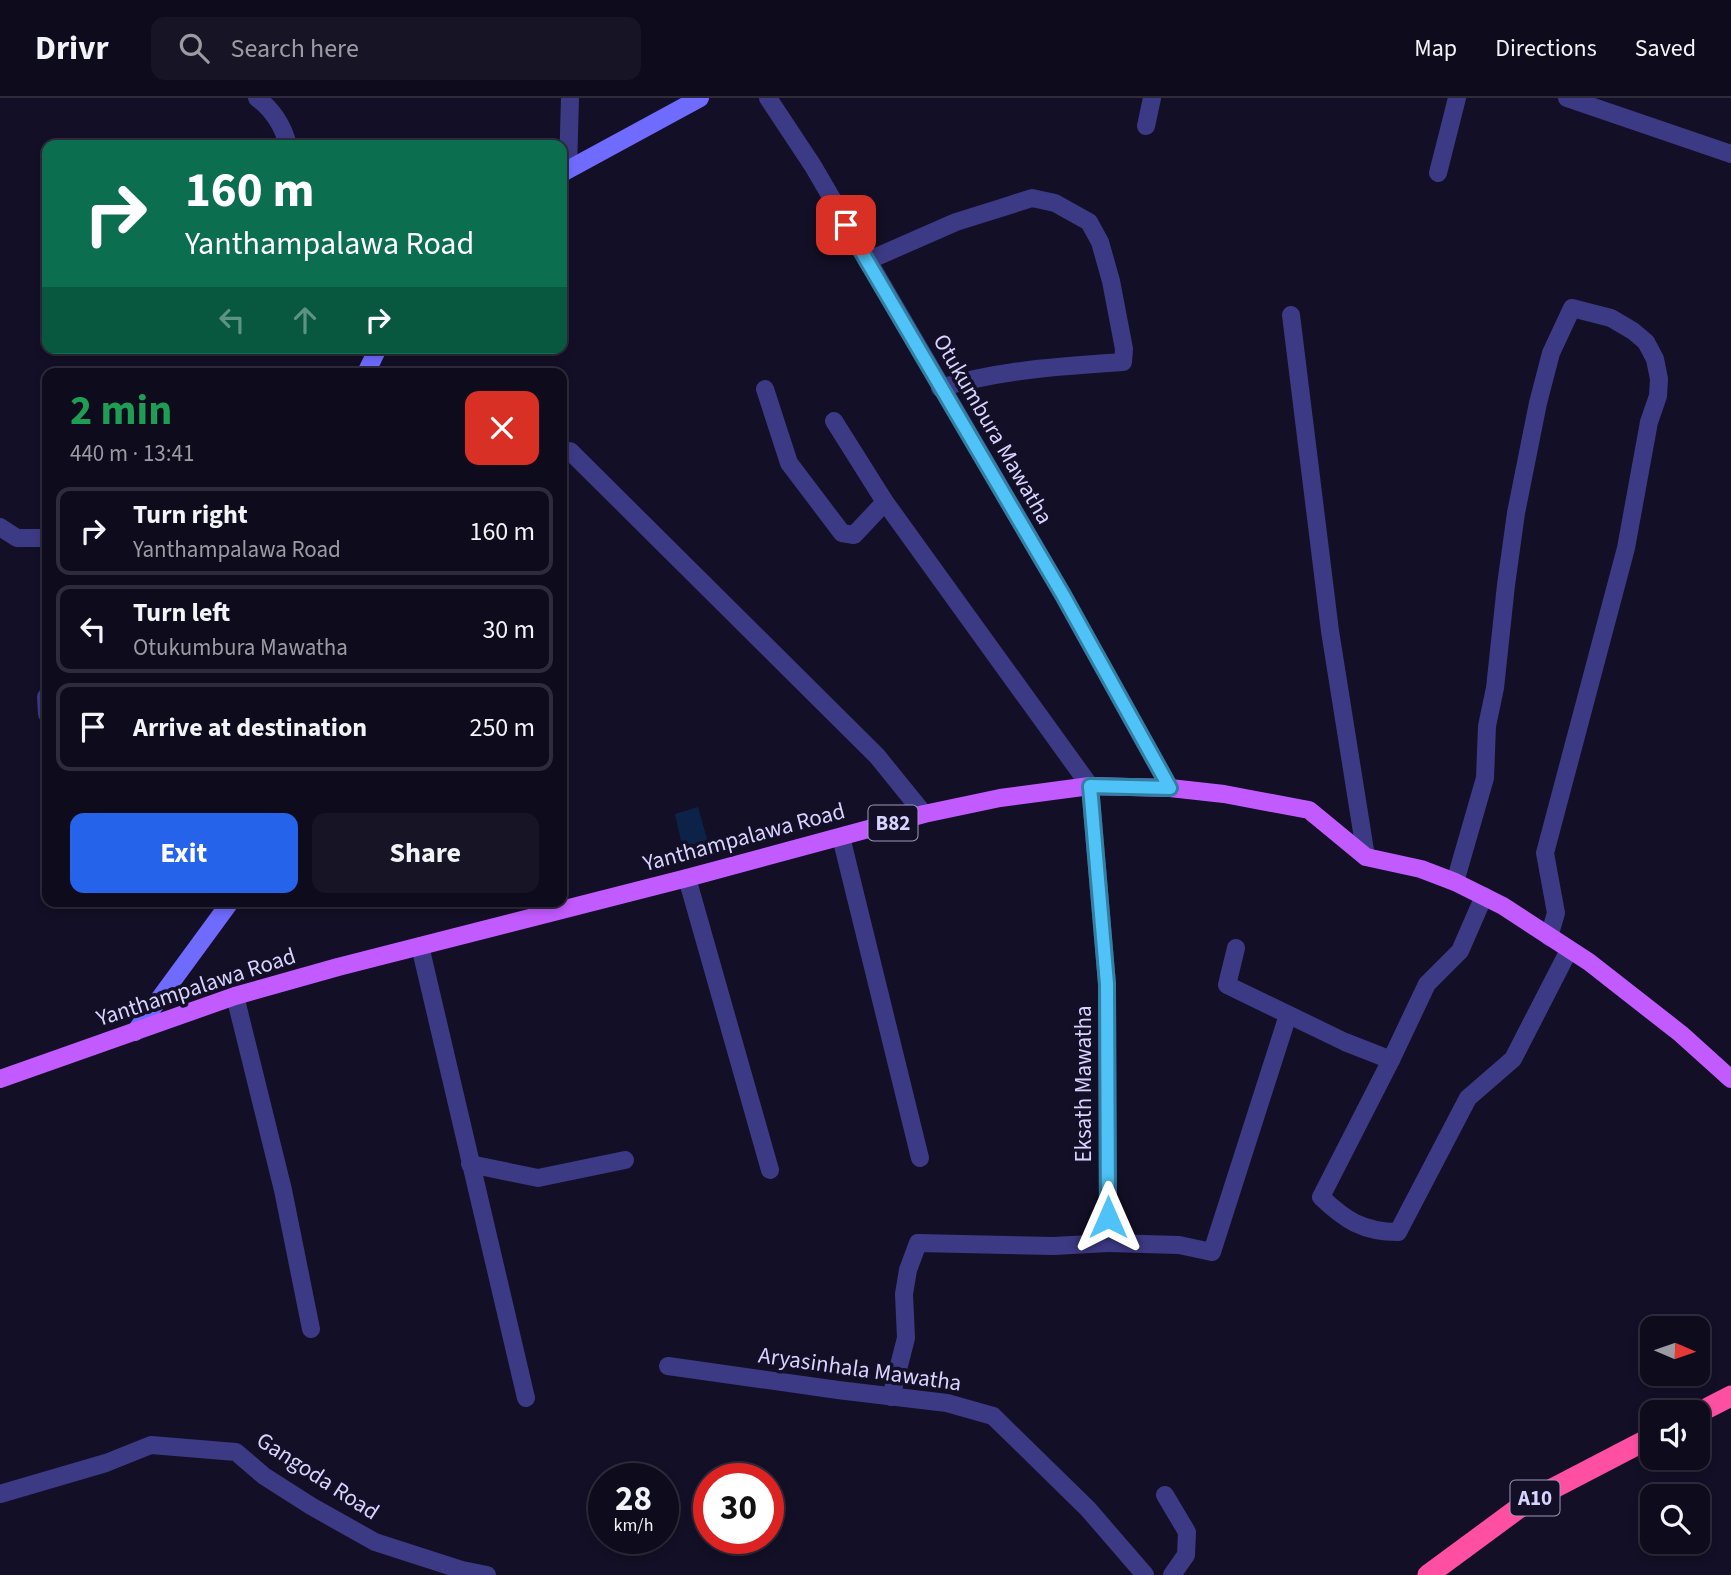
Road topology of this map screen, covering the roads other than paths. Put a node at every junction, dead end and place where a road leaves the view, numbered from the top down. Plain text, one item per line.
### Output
1 (257, 98) edge
2 (570, 98) edge
3 (701, 98) edge
4 (768, 98) edge
5 (1153, 98) edge
6 (1457, 98) edge
7 (1567, 98) edge
8 (1146, 127) dead end
9 (286, 140) edge
10 (567, 141) edge
11 (1731, 154) edge
12 (567, 169) edge
13 (1437, 173) dead end
14 (867, 261) junction
15 (1291, 315) dead end
16 (940, 388) junction
17 (765, 389) dead end
18 (834, 421) dead end
19 (570, 451) dead end
20 (885, 502) junction
21 (0, 527) edge
22 (42, 538) edge
23 (1090, 786) junction
24 (1170, 788) junction
25 (924, 814) junction
26 (841, 837) junction
27 (1366, 858) junction
28 (687, 878) junction
29 (1455, 882) junction
30 (1485, 896) junction
31 (227, 907) edge
32 (1549, 937) junction
33 (420, 946) junction
34 (1236, 948) dead end
35 (1569, 950) junction
36 (235, 996) junction
37 (1288, 1015) junction
38 (135, 1032) junction
39 (1391, 1060) junction
40 (0, 1079) edge
41 (1731, 1079) edge
42 (920, 1158) dead end
43 (625, 1160) dead end
44 (470, 1164) junction
45 (770, 1170) dead end
46 (1108, 1243) junction
47 (311, 1329) dead end
48 (668, 1366) dead end
49 (1731, 1396) edge
50 (891, 1397) junction
51 (526, 1398) dead end
52 (1710, 1407) edge
53 (1640, 1443) edge
54 (0, 1494) edge
55 (1165, 1495) dead end
56 (487, 1575) edge
57 (1145, 1575) edge
58 (1172, 1575) edge
59 (1428, 1575) edge

1 - 9 street
2 - 10 street
3 - 12 street
4 - 14 street, Otukumbura Mawatha
5 - 8 street
6 - 13 street
7 - 11 street
14 - 16 street, Otukumbura Mawatha
14 - 16 street
15 - 27 street
16 - 24 street, Otukumbura Mawatha
17 - 20 street
18 - 20 street
19 - 25 street
20 - 23 street
21 - 22 street
23 - 24 main road, Yanthampalawa Road / B82
23 - 25 main road, Yanthampalawa Road / B82
23 - 46 street, Eksath Mawatha
24 - 27 main road, Yanthampalawa Road / B82
25 - 26 main road, Yanthampalawa Road / B82
26 - 28 main road, Yanthampalawa Road / B82
26 - 42 street
27 - 29 main road, Yanthampalawa Road / B82
28 - 33 main road, Yanthampalawa Road / B82
28 - 45 street
29 - 30 main road, Yanthampalawa Road / B82
29 - 32 street
30 - 32 main road, Yanthampalawa Road / B82
30 - 39 street
31 - 38 street
32 - 35 main road, Yanthampalawa Road / B82
33 - 36 main road, Yanthampalawa Road / B82
33 - 44 street
34 - 37 street
35 - 39 street
35 - 41 main road, Yanthampalawa Road / B82
36 - 38 main road, Yanthampalawa Road / B82
36 - 47 street
37 - 39 street
37 - 46 street
38 - 40 main road, Yanthampalawa Road / B82
43 - 44 street
44 - 51 street
46 - 50 street
48 - 50 street, Aryasinhala Mawatha
49 - 52 highway
50 - 57 street, Aryasinhala Mawatha
53 - 59 highway, A10
54 - 56 street, Gangoda Road
55 - 58 street

